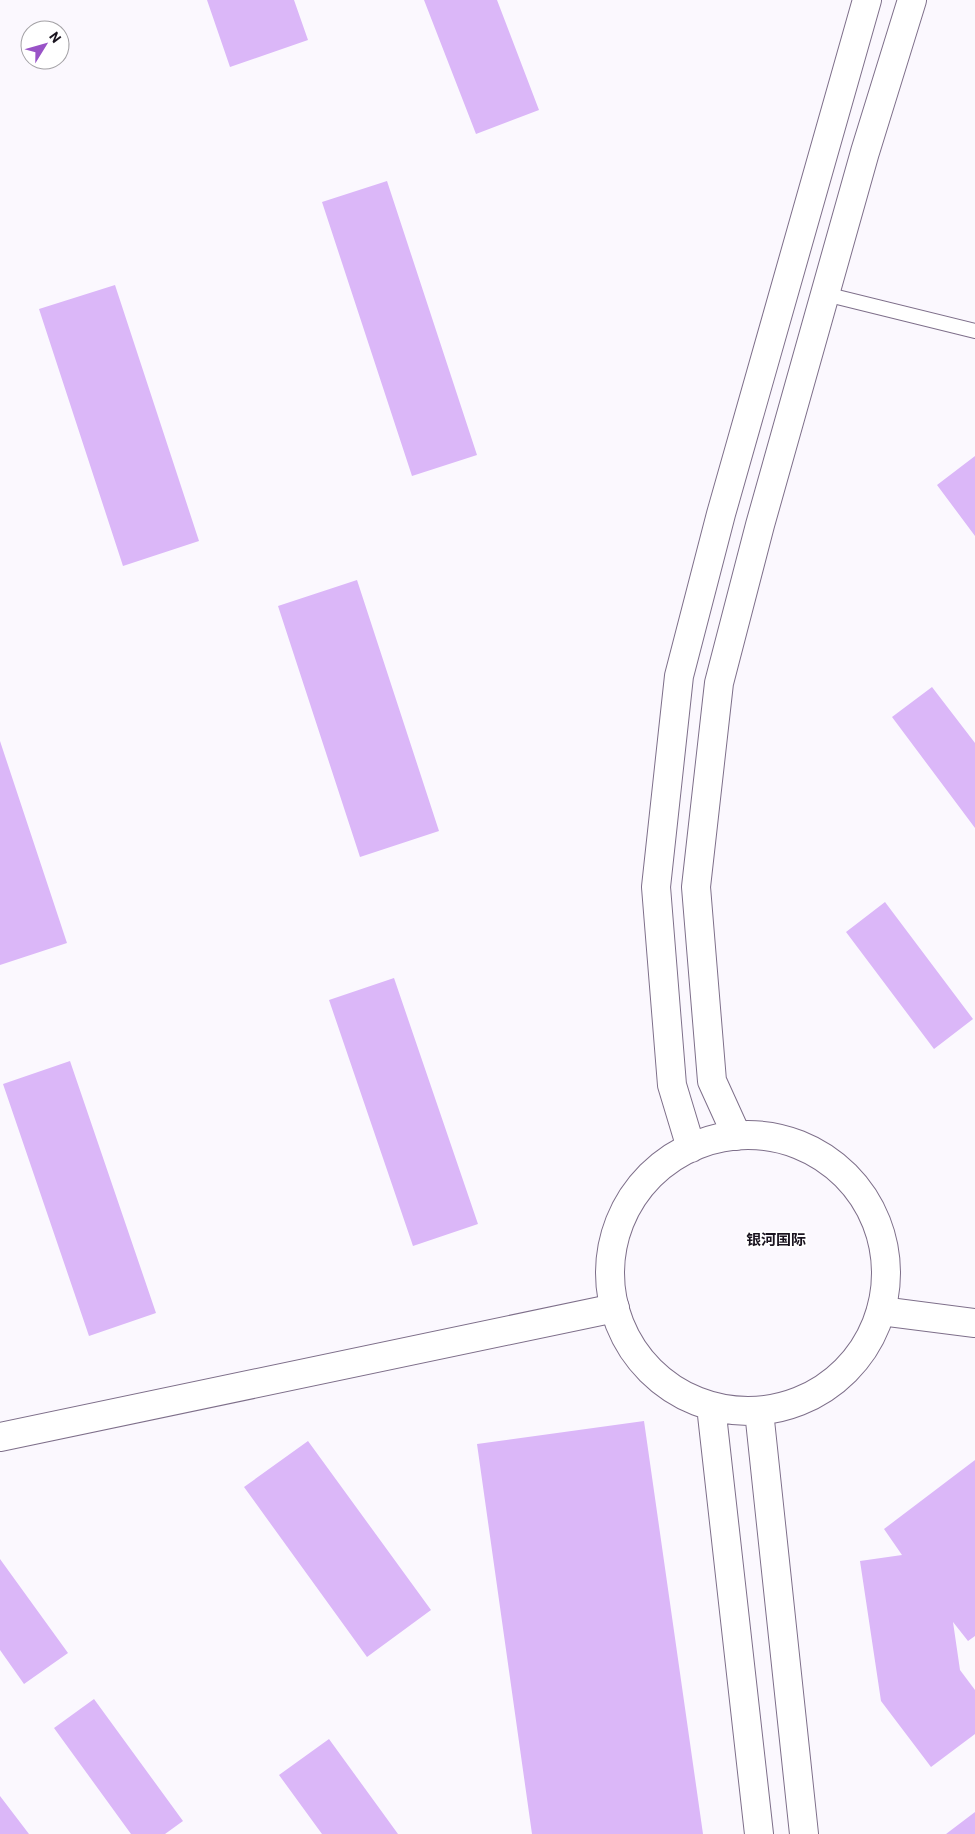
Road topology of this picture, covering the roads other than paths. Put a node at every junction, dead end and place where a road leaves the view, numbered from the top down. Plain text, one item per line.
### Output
1 (867, 0) edge
2 (912, 0) edge
3 (825, 294) junction
4 (975, 331) edge
5 (737, 1136) junction
6 (691, 1148) junction
7 (615, 1308) junction
8 (881, 1311) junction
9 (975, 1323) edge
10 (711, 1406) junction
11 (759, 1411) junction
12 (0, 1437) edge
13 (759, 1834) edge
14 (804, 1834) edge

1 - 6 street
2 - 3 street
3 - 4 lane
3 - 5 street
5 - 6 street
5 - 8 street
6 - 7 street
7 - 10 street
7 - 12 street
8 - 9 street
8 - 11 street
10 - 11 street
10 - 13 street
11 - 14 street

